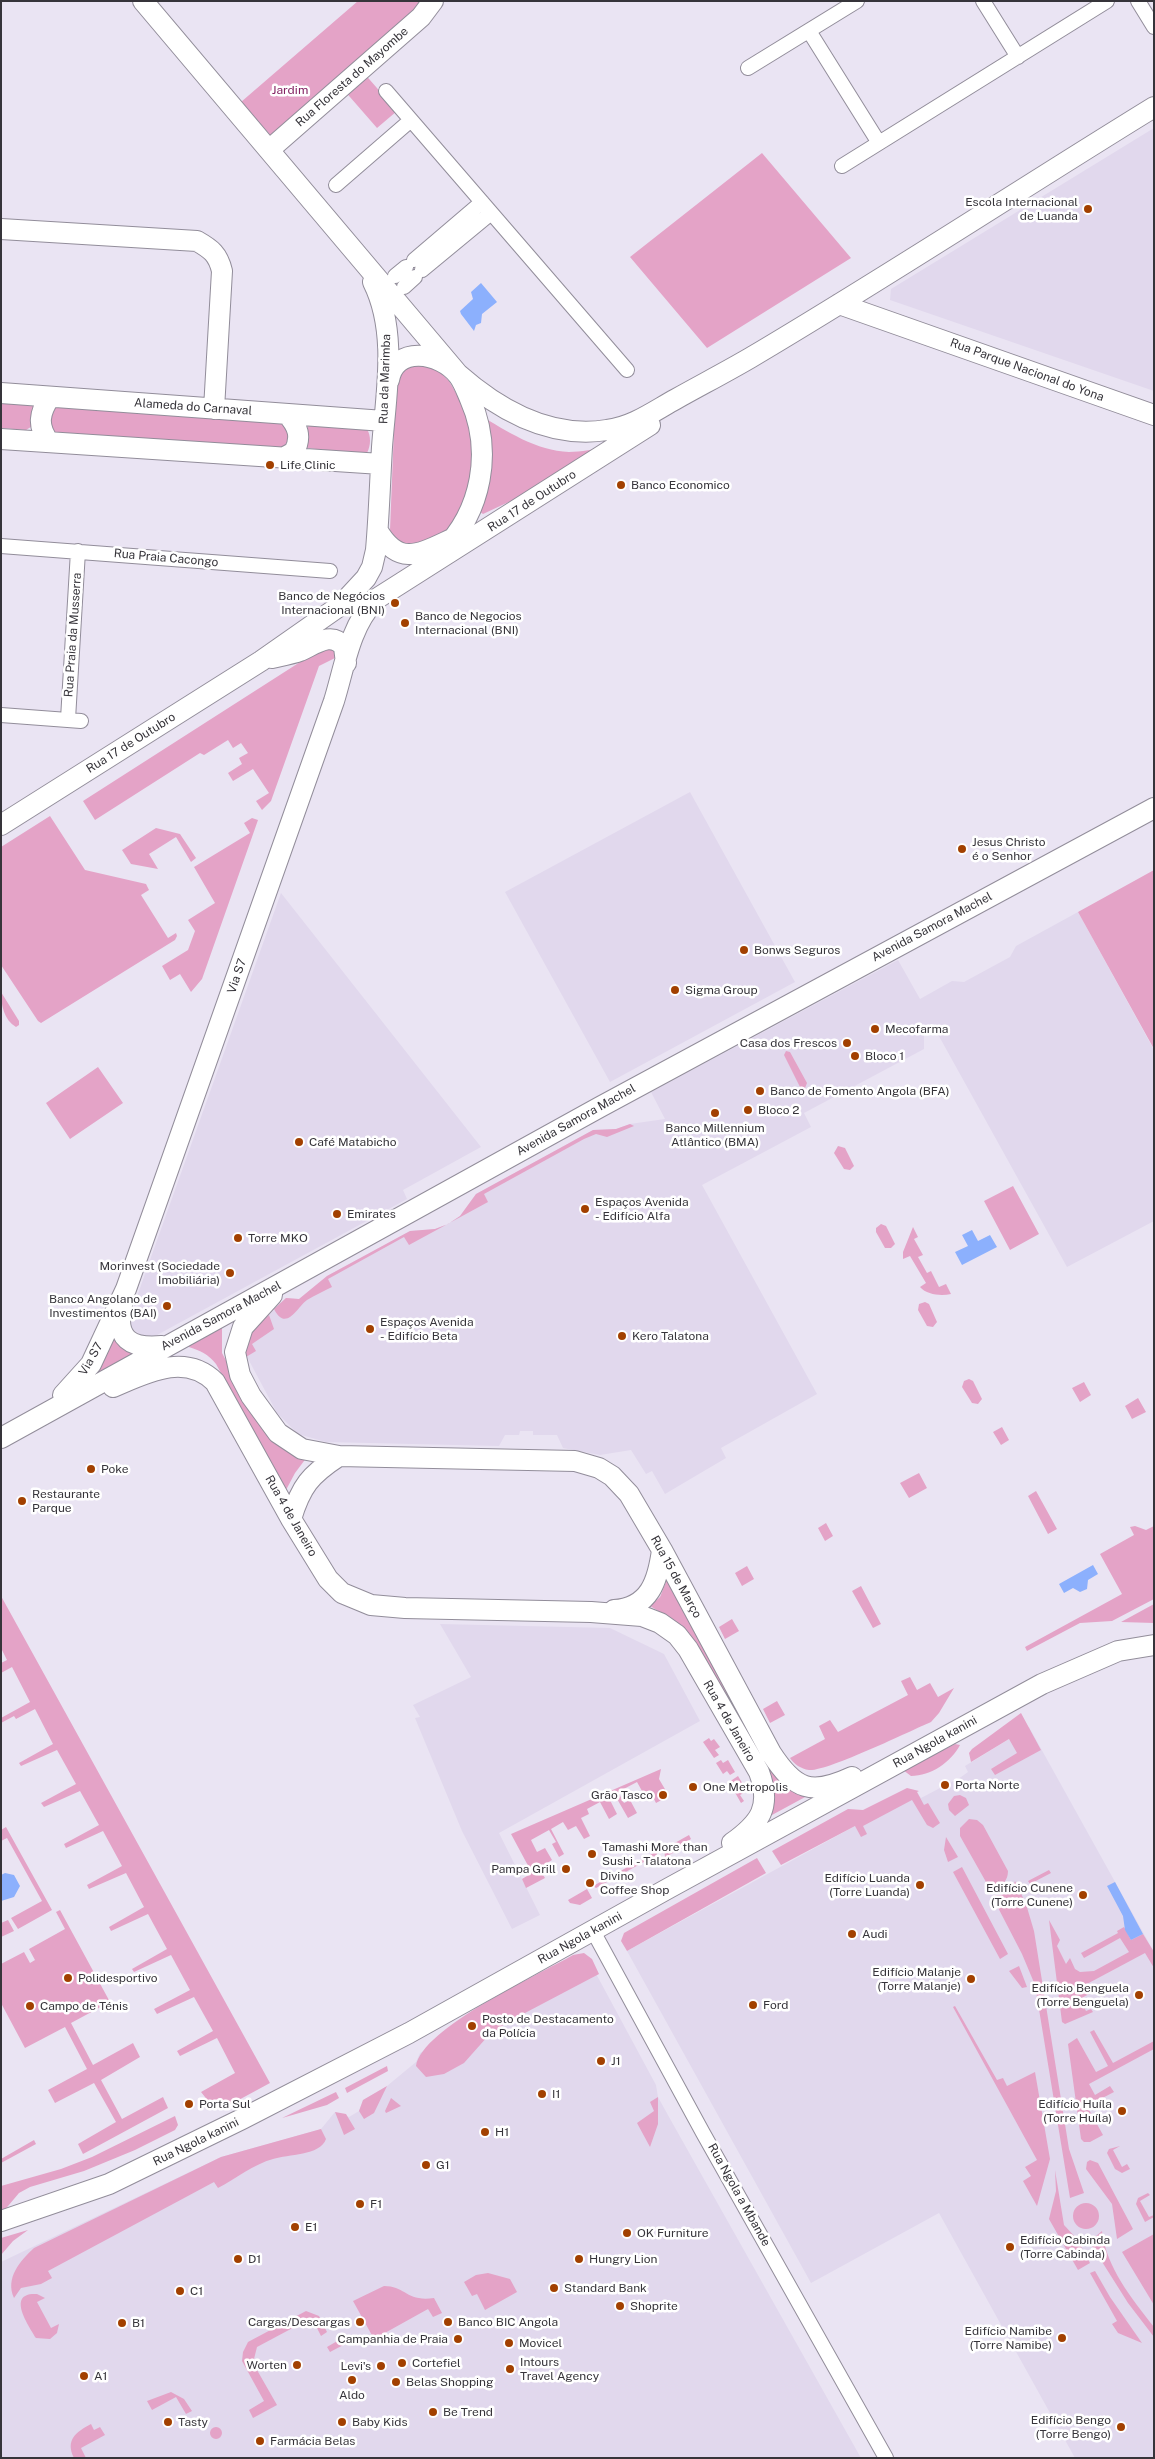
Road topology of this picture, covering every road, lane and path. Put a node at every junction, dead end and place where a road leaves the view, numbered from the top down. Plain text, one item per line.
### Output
1 (143, 1) edge
2 (433, 1) edge
3 (857, 1) edge
4 (983, 1) edge
5 (1107, 1) edge
6 (1138, 1) edge
7 (1154, 27) edge
8 (809, 31) junction
9 (1018, 57) junction
10 (748, 68) dead end
11 (386, 91) dead end
12 (1154, 107) edge
13 (411, 120) junction
14 (879, 143) junction
15 (269, 150) junction
16 (842, 166) dead end
17 (336, 185) dead end
18 (482, 202) junction
19 (491, 213) junction
20 (1, 229) edge
21 (352, 247) junction
22 (883, 276) junction
23 (839, 304) junction
24 (899, 325) junction
25 (784, 338) junction
26 (627, 370) dead end
27 (458, 374) junction
28 (704, 385) junction
29 (1, 394) edge
30 (386, 394) junction
31 (50, 397) junction
32 (214, 409) junction
33 (287, 414) junction
34 (1154, 415) edge
35 (384, 421) junction
36 (642, 431) junction
37 (1, 439) edge
38 (49, 442) junction
39 (283, 458) junction
40 (381, 464) junction
41 (378, 530) junction
42 (456, 537) junction
43 (1, 546) edge
44 (78, 551) junction
45 (330, 571) dead end
46 (422, 572) junction
47 (374, 602) junction
48 (261, 661) junction
49 (346, 663) junction
50 (1, 715) edge
51 (1154, 808) edge
52 (1, 825) edge
53 (286, 1281) junction
54 (126, 1289) junction
55 (164, 1346) junction
56 (40, 1416) junction
57 (1, 1438) edge
58 (339, 1456) junction
59 (291, 1519) junction
60 (662, 1550) junction
61 (591, 1612) junction
62 (1154, 1645) edge
63 (942, 1737) junction
64 (669, 1888) junction
65 (593, 1931) junction
66 (1, 2221) edge
67 (886, 2458) edge

1 - 15 main road, Rua da Marimba
2 - 15 main road, Rua Floresta do Mayombe
3 - 8 street
4 - 9 street
5 - 9 street
6 - 7 street
8 - 10 street
8 - 14 street
9 - 14 street
11 - 13 street
12 - 22 main road
13 - 17 street
13 - 18 street
14 - 16 street
15 - 21 main road, Rua da Marimba
18 - 19 street
18 - 19 street
19 - 26 street
20 - 32 main road
21 - 27 main road, Rua da Marimba
21 - 30 main road, Rua da Marimba
22 - 23 main road
22 - 24 main road
23 - 24 main road
23 - 25 main road
24 - 25 main road
24 - 34 main road, Rua Parque Nacional do Yona
25 - 28 main road
27 - 28 main road, Rua da Marimba
27 - 30 main road
27 - 42 main road, Rua da Marimba
28 - 36 main road, Rua 17 de Outubro
29 - 31 main road, Alameda do Carnaval
30 - 35 main road, Rua da Marimba
31 - 32 main road, Alameda do Carnaval
31 - 38 main road
32 - 33 main road, Alameda do Carnaval
33 - 35 main road, Alameda do Carnaval
33 - 39 main road
35 - 40 main road, Rua da Marimba
36 - 42 main road, Rua 17 de Outubro
36 - 46 main road, Rua 17 de Outubro
37 - 38 main road
38 - 39 main road
39 - 40 main road
40 - 41 main road, Rua da Marimba
41 - 42 main road, Rua 17 de Outubro
41 - 48 main road, Rua 17 de Outubro
42 - 46 main road, Rua 17 de Outubro
43 - 44 street, Rua Praia Cacongo
44 - 45 street, Rua Praia Cacongo
44 - 50 street, Rua Praia da Musserra
46 - 47 main road, Rua 17 de Outubro
47 - 48 main road, Rua 17 de Outubro
47 - 49 main road, Via S7
48 - 49 main road
48 - 52 main road, Rua 17 de Outubro
49 - 54 main road, Via S7
51 - 53 main road, Avenida Samora Machel
53 - 55 main road, Avenida Samora Machel
53 - 58 main road, Rua 15 de Março
54 - 55 main road, Via S7
54 - 56 main road, Via S7
55 - 56 main road, Avenida Samora Machel
56 - 57 main road, Avenida Samora Machel
56 - 59 main road, Rua 4 de Janeiro
58 - 59 main road
58 - 60 main road, Rua 15 de Março
59 - 61 main road, Rua 4 de Janeiro
60 - 61 main road, Rua 4 de Janeiro
60 - 63 main road, Rua 15 de Março
61 - 64 main road, Rua 4 de Janeiro
62 - 63 main road, Rua Ngola kanini
63 - 64 main road, Rua Ngola kanini
64 - 65 main road, Rua Ngola kanini
65 - 66 main road, Rua Ngola kanini
65 - 67 street, Rua Ngola a Mbande

